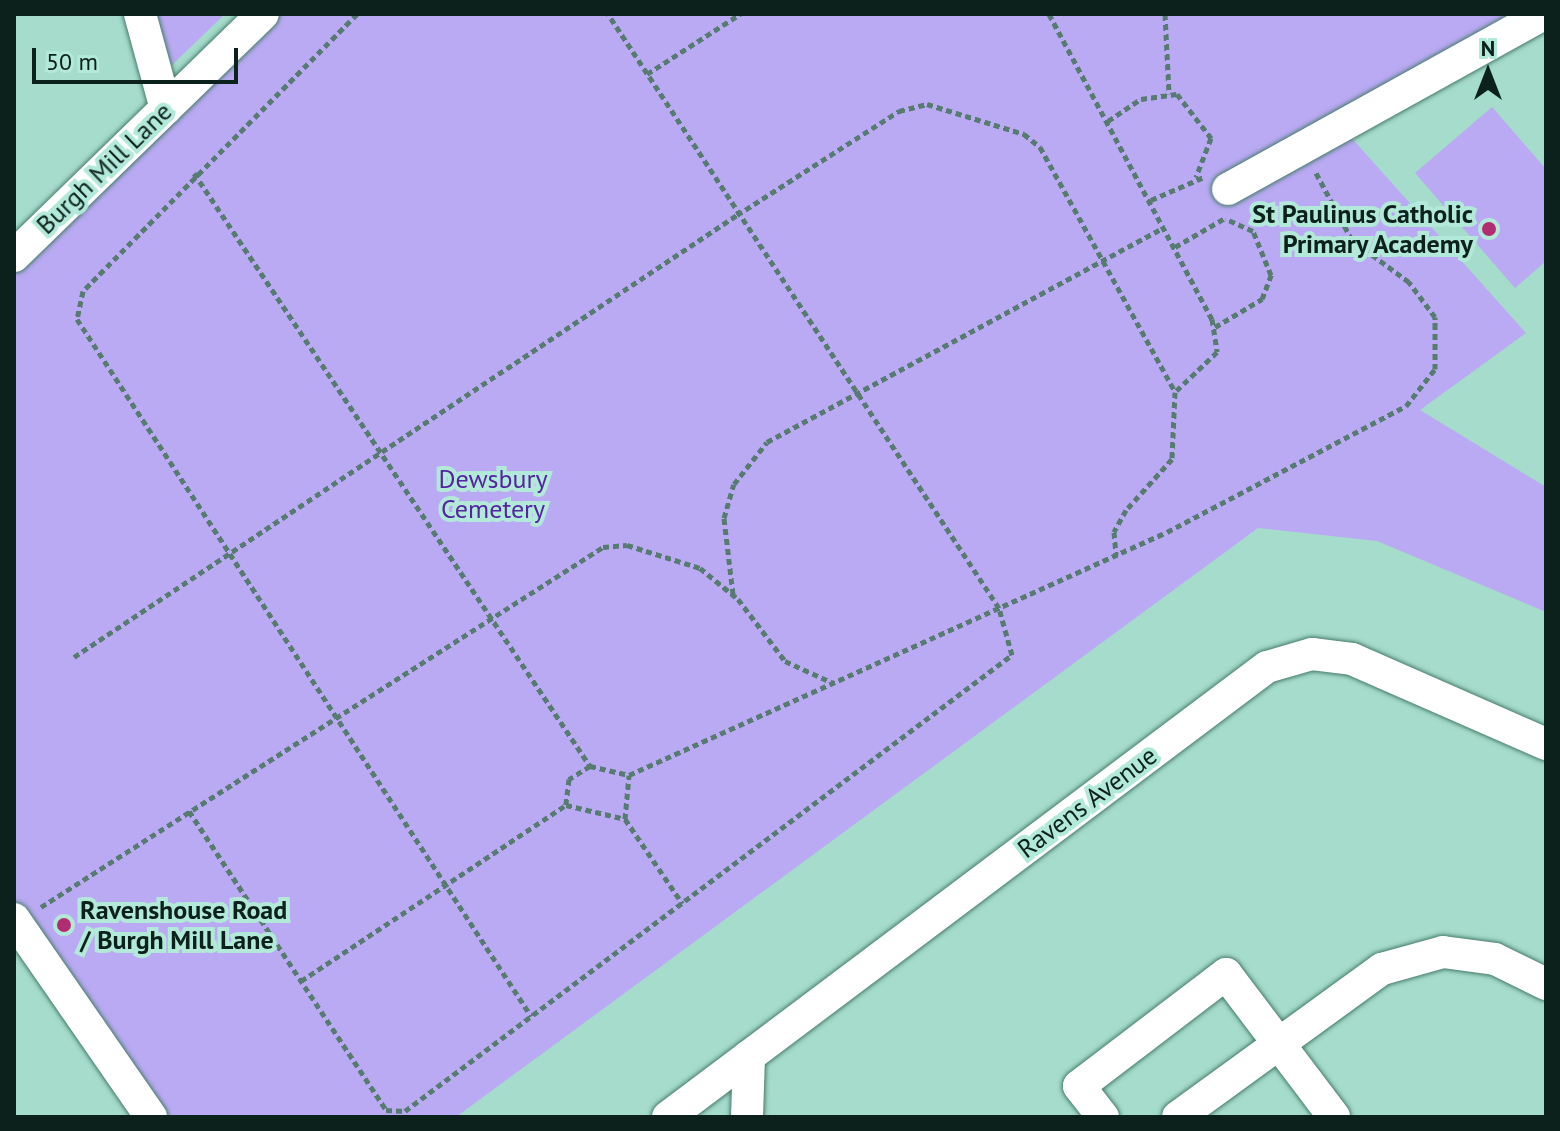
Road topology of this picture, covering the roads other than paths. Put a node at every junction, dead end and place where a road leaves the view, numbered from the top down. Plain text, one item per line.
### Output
1 (140, 14) edge
2 (263, 14) edge
3 (1544, 14) edge
4 (166, 109) junction
5 (1226, 204) road end
6 (14, 256) edge
7 (1546, 744) edge
8 (15, 921) edge
9 (1546, 984) edge
10 (1279, 1044) junction
11 (749, 1056) junction
12 (151, 1117) edge
13 (668, 1117) edge
14 (747, 1117) edge
15 (1103, 1117) edge
16 (1178, 1117) edge
17 (1334, 1117) edge

1 - 4 street
2 - 4 street, Burgh Mill Lane
3 - 5 street
4 - 6 street, Burgh Mill Lane
7 - 11 street, Ravens Avenue
8 - 12 street
9 - 10 street
10 - 15 street
10 - 16 street
10 - 17 street
11 - 13 street, Ravens Avenue
11 - 14 street

